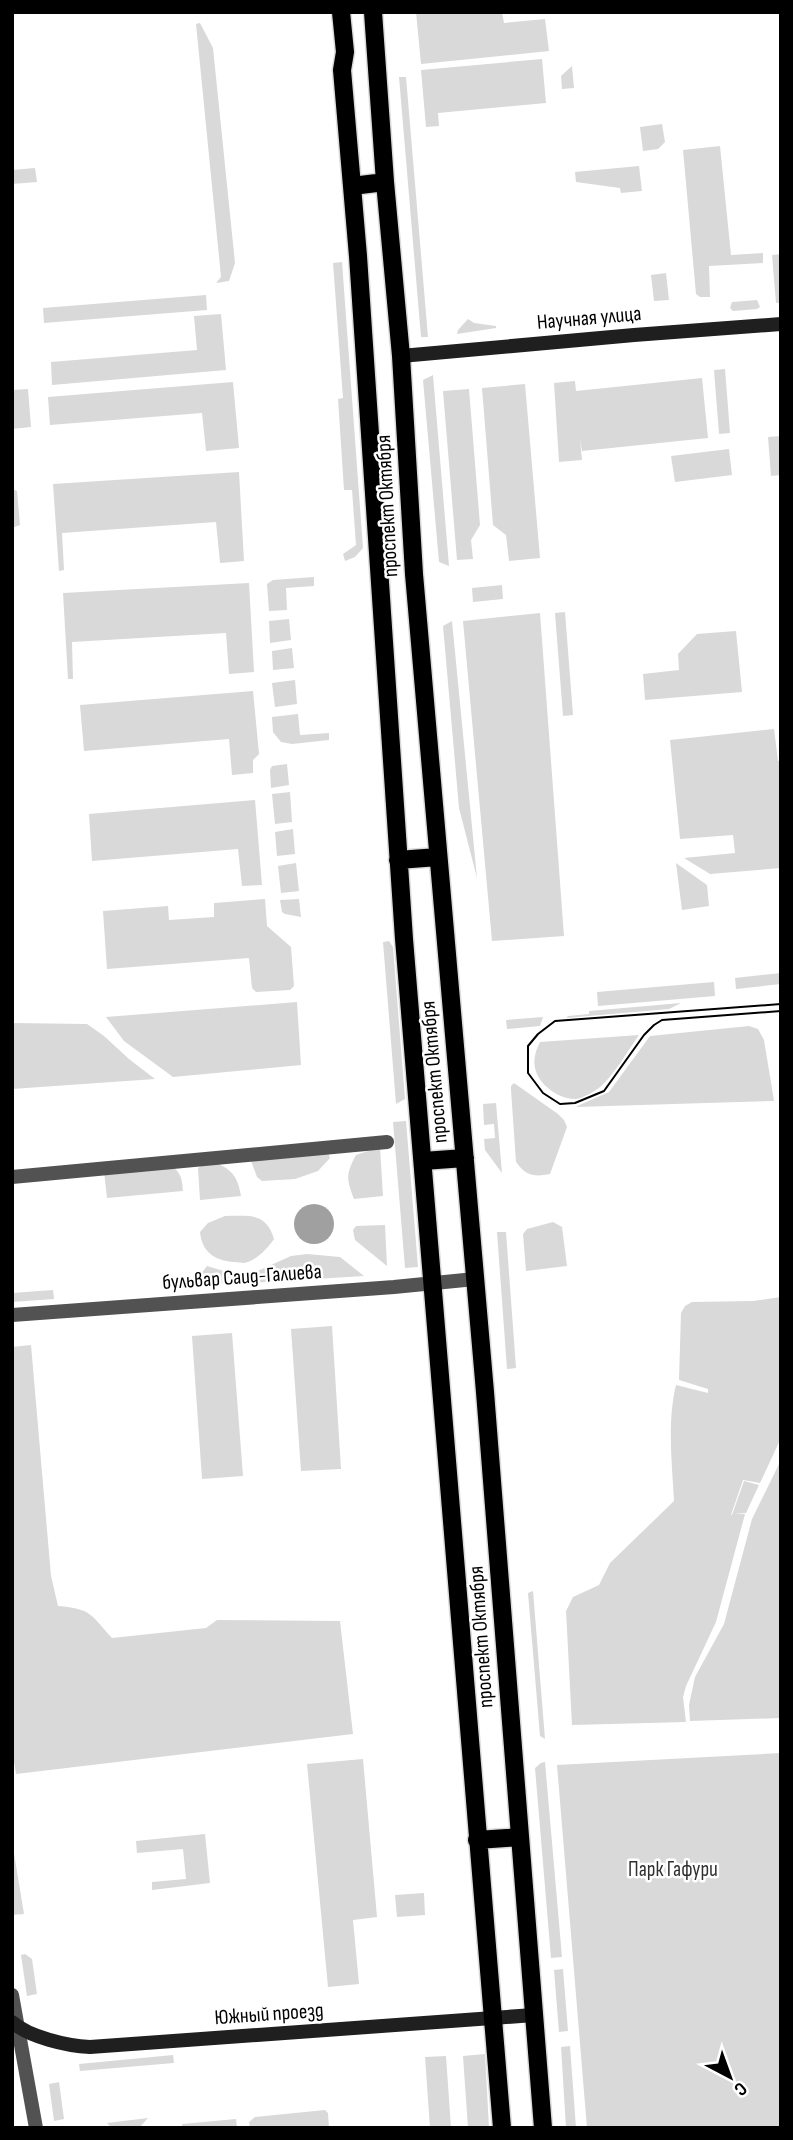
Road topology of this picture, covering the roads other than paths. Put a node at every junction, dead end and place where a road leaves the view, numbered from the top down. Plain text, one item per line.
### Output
1 (341, 12) edge
2 (373, 12) edge
3 (385, 182) junction
4 (352, 186) junction
5 (781, 324) edge
6 (401, 356) junction
7 (438, 857) junction
8 (398, 860) junction
9 (387, 1142) dead end
10 (465, 1158) junction
11 (423, 1161) junction
12 (12, 1177) edge
13 (475, 1279) junction
14 (432, 1284) junction
15 (12, 1315) edge
16 (520, 1837) junction
17 (477, 1840) junction
18 (12, 1995) edge
19 (534, 2015) junction
20 (493, 2018) junction
21 (15, 2024) edge
22 (36, 2128) edge
23 (502, 2128) edge
24 (543, 2128) edge

1 - 4 main road, проспект Октября
2 - 3 main road, проспект Октября
3 - 4 main road
3 - 6 main road, проспект Октября
4 - 8 main road, проспект Октября
5 - 6 street, Научная улица
6 - 7 main road, проспект Октября
7 - 8 main road
7 - 10 main road, проспект Октября
8 - 11 main road, проспект Октября
9 - 12 street
10 - 11 main road
10 - 13 main road, проспект Октября
11 - 14 main road, проспект Октября
13 - 14 street, бульвар Саид-Галиева
13 - 16 main road, проспект Октября
14 - 15 street, бульвар Саид-Галиева
14 - 17 main road, проспект Октября
16 - 17 main road
16 - 19 main road, проспект Октября
17 - 20 main road, проспект Октября
18 - 21 street
19 - 20 street, Южный проезд
19 - 24 main road, проспект Октября
20 - 21 street, Южный проезд
20 - 23 main road, проспект Октября
21 - 22 street

